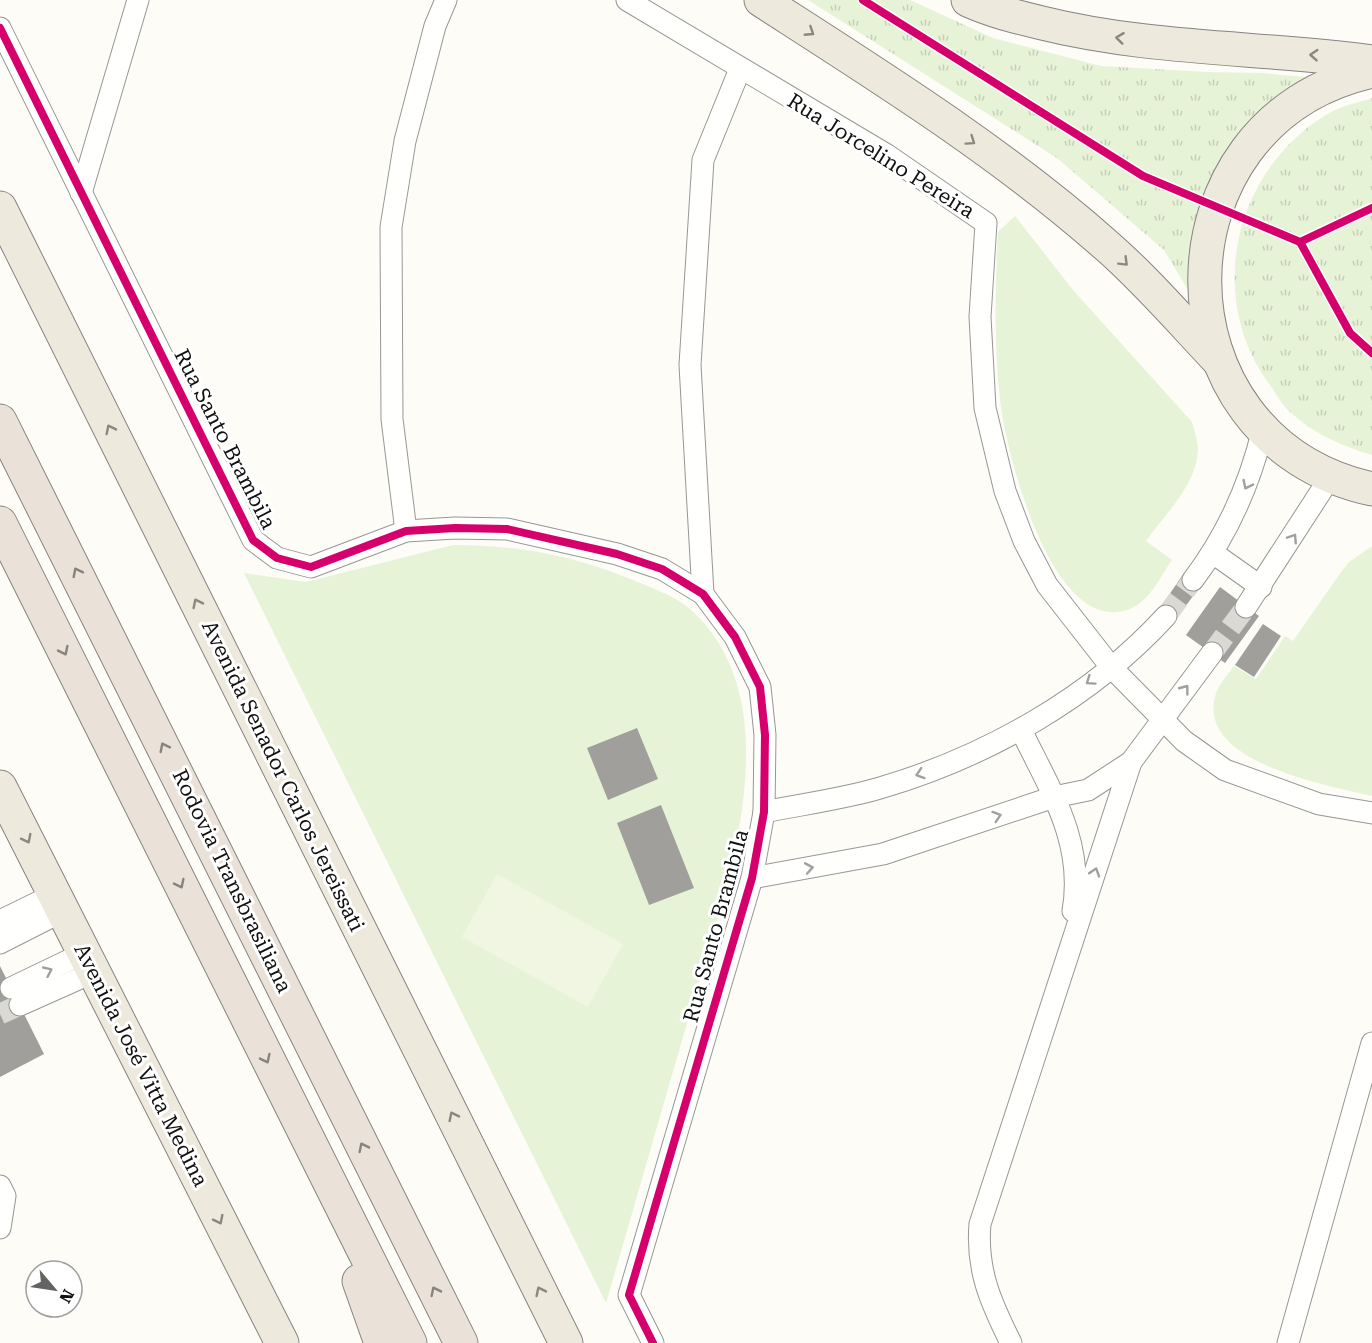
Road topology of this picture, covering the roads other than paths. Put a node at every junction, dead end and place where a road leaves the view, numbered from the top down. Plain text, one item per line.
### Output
1 (138, 0) edge
2 (446, 0) edge
3 (627, 0) edge
4 (761, 0) edge
5 (968, 0) edge
6 (0, 28) edge
7 (1372, 62) edge
8 (740, 69) junction
9 (1372, 71) edge
10 (81, 193) junction
11 (0, 208) edge
12 (1218, 360) junction
13 (0, 421) edge
14 (1263, 429) junction
15 (1330, 476) junction
16 (1372, 489) edge
17 (0, 523) edge
18 (406, 531) junction
19 (1213, 553) junction
20 (1193, 580) tunnel mouth
21 (1261, 587) junction
22 (703, 594) junction
23 (1246, 607) tunnel mouth
24 (1166, 616) tunnel mouth
25 (1212, 653) tunnel mouth
26 (1112, 667) junction
27 (1162, 720) junction
28 (1021, 730) junction
29 (1131, 762) junction
30 (0, 788) edge
31 (1054, 797) junction
32 (764, 812) junction
33 (1372, 813) edge
34 (752, 878) junction
35 (59, 902) junction
36 (0, 921) edge
37 (0, 943) edge
38 (89, 962) junction
39 (1064, 968) junction
40 (15, 997) tunnel mouth
41 (1372, 1043) edge
42 (318, 1163) junction
43 (0, 1186) edge
44 (0, 1228) edge
45 (282, 1343) edge
46 (381, 1343) edge
47 (410, 1343) edge
48 (461, 1343) edge
49 (566, 1343) edge
50 (653, 1343) edge
51 (1011, 1343) edge
52 (1288, 1343) edge

1 - 10 street
2 - 18 street
3 - 8 street, Rua Jorcelino Pereira
4 -> 12 main road
7 -> 5 main road
6 - 10 street, Rua Santo Brambila
8 - 22 street
8 - 26 street, Rua Jorcelino Pereira
9 - 12 main road
10 - 18 street, Rua Santo Brambila
49 -> 11 main road, Avenida Senador Carlos Jereissati
12 - 14 main road
48 -> 13 highway, Rodovia Transbrasiliana
14 - 15 main road
14 -> 19 street
15 - 16 main road
21 -> 15 street
17 -> 42 highway
18 - 22 street, Rua Santo Brambila
19 - 20 street
19 - 21 street
21 - 23 street
22 - 32 street, Rua Santo Brambila
24 - 26 street
27 -> 25 street
26 - 27 street, Rua Jorcelino Pereira
26 -> 28 street
27 - 29 street
27 - 33 street, Rua Jorcelino Pereira
28 - 31 street
28 -> 32 street
29 - 31 street
39 -> 29 street
30 -> 35 main road, Avenida José Vitta Medina
34 -> 31 street
31 - 39 street
32 - 34 street, Rua Santo Brambila
34 - 50 street, Rua Santo Brambila
35 - 36 street
35 - 37 street
35 - 38 main road, Avenida José Vitta Medina
40 -> 38 street
38 -> 45 main road, Avenida José Vitta Medina
39 - 51 street
41 - 52 street
42 - 46 highway
42 - 47 highway
43 - 44 street

